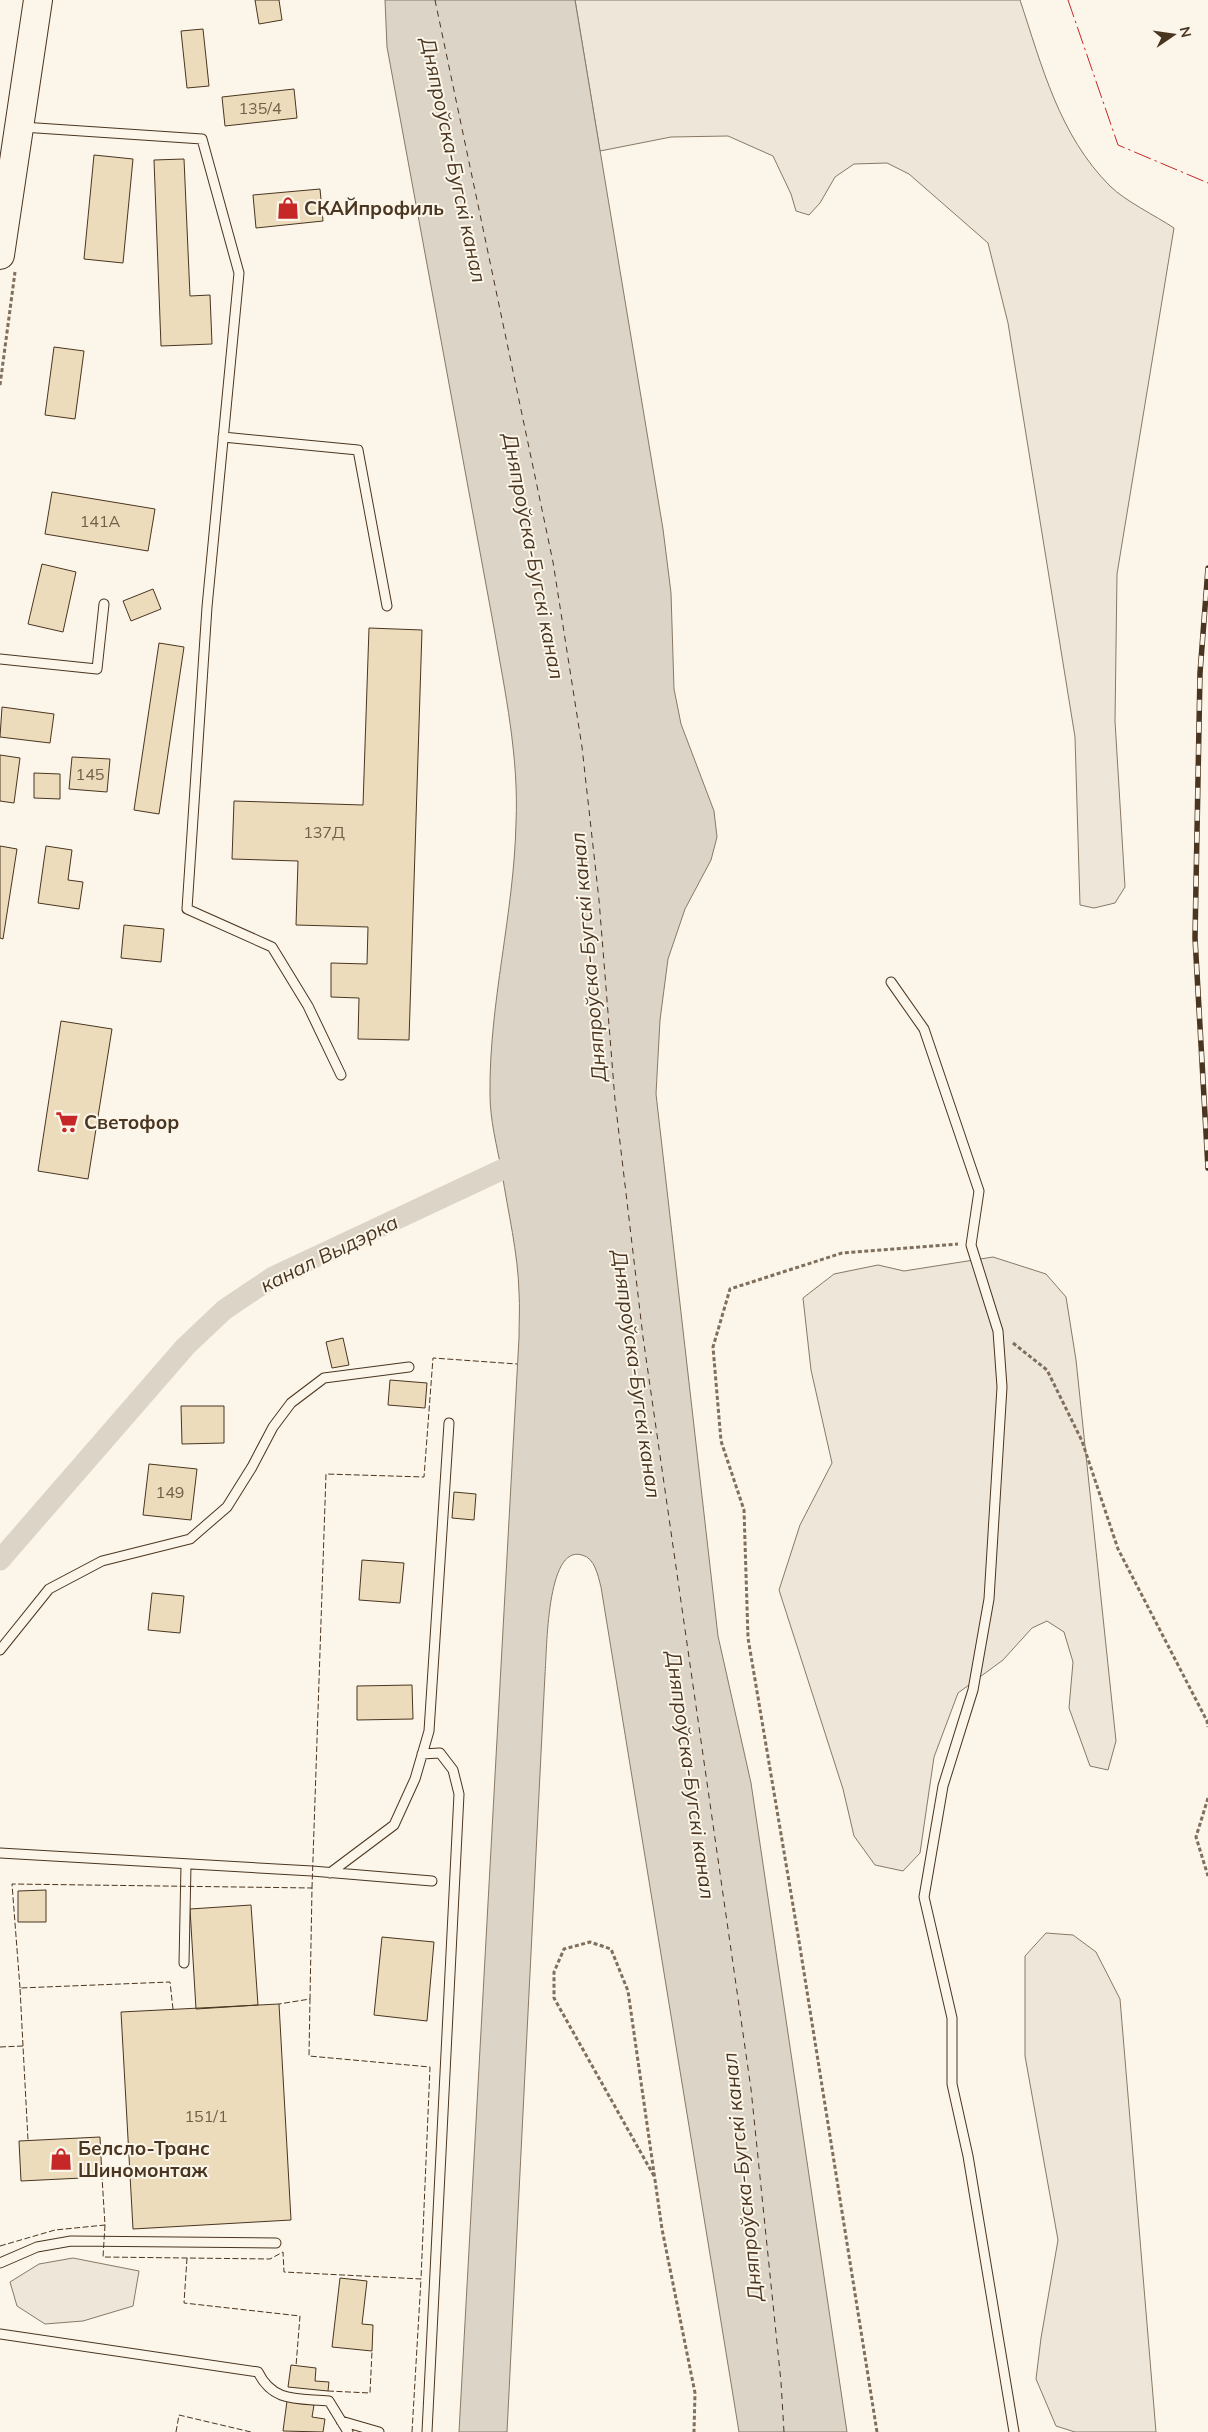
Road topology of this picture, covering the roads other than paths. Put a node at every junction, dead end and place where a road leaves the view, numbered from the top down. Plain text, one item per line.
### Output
1 (38, 0) edge
2 (19, 127) junction
3 (6, 176) edge
4 (0, 255) edge
5 (223, 437) junction
6 (104, 604) dead end
7 (387, 606) dead end
8 (0, 659) edge
9 (891, 982) dead end
10 (341, 1075) dead end
11 (409, 1367) dead end
12 (448, 1423) dead end
13 (0, 1650) edge
14 (422, 1754) junction
15 (0, 1853) edge
16 (186, 1865) junction
17 (330, 1873) junction
18 (432, 1881) dead end
19 (184, 1962) dead end
20 (276, 2242) dead end
21 (0, 2263) edge
22 (0, 2334) edge
23 (342, 2421) junction
24 (348, 2432) edge
25 (379, 2432) edge
26 (427, 2432) edge
27 (1014, 2432) edge

1 - 2 main road
2 - 3 main road
2 - 5 lane
3 - 4 main road
5 - 7 lane
5 - 10 lane
6 - 8 lane
9 - 27 lane
11 - 13 lane
12 - 14 lane
14 - 17 lane
14 - 26 lane
15 - 16 lane
16 - 17 lane
16 - 19 lane
17 - 18 lane
20 - 21 lane
22 - 23 lane
23 - 24 lane
23 - 25 lane

